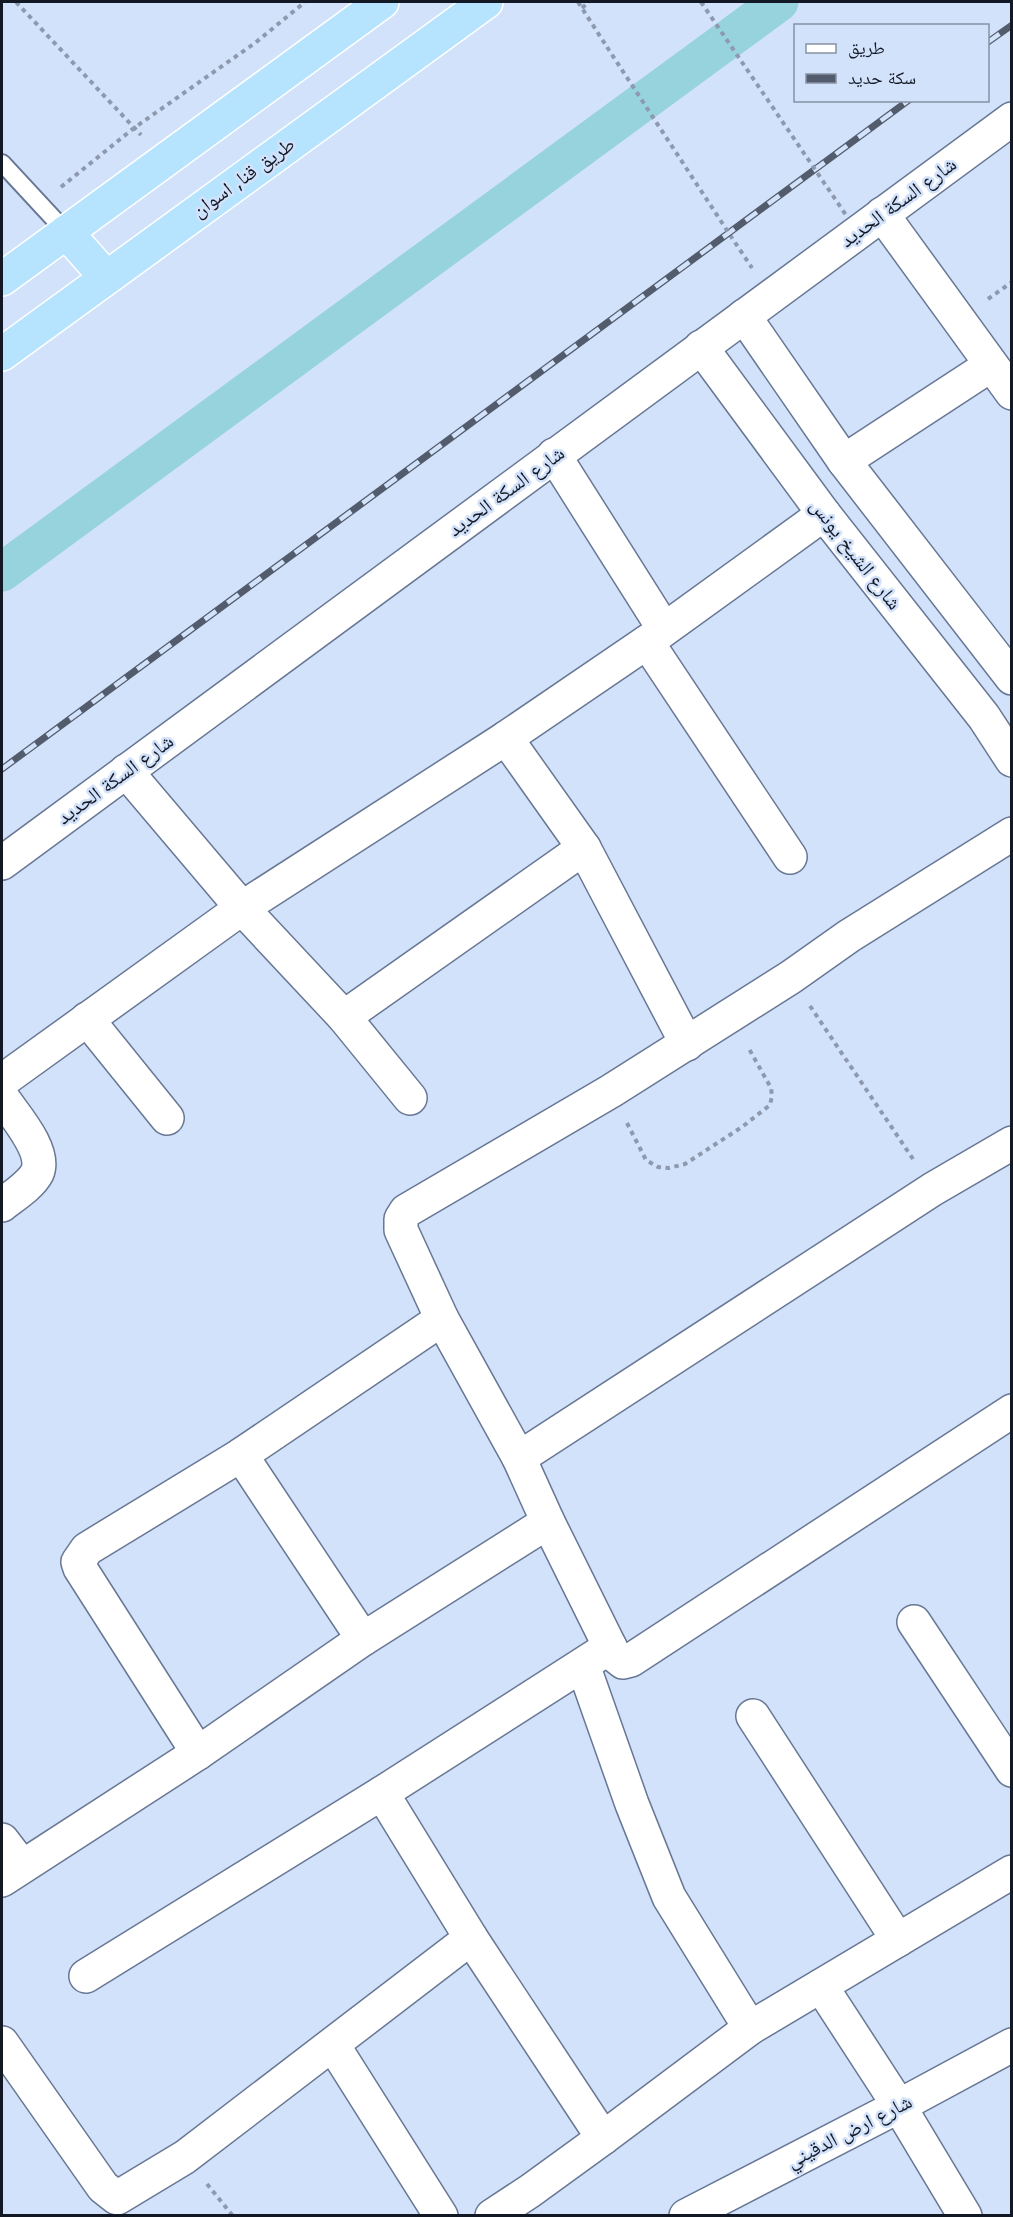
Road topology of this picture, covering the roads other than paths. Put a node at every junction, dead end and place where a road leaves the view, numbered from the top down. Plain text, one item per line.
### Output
1 (382, 2) edge
2 (486, 2) edge
3 (1008, 127) edge
4 (2, 163) edge
5 (882, 214) junction
6 (66, 232) junction
7 (106, 277) junction
8 (2, 279) edge
9 (744, 316) junction
10 (701, 347) junction
11 (4, 348) edge
12 (991, 365) junction
13 (1011, 393) edge
14 (554, 455) junction
15 (844, 461) junction
16 (824, 514) junction
17 (655, 635) junction
18 (1011, 678) edge
19 (506, 738) junction
20 (1011, 760) edge
21 (126, 771) junction
22 (1011, 834) edge
23 (584, 848) junction
24 (790, 857) dead end
25 (2, 863) edge
26 (242, 908) junction
27 (344, 1017) junction
28 (87, 1019) junction
29 (687, 1044) junction
30 (2, 1081) edge
31 (2, 1097) edge
32 (410, 1098) dead end
33 (167, 1118) dead end
34 (1011, 1143) edge
35 (2, 1205) edge
36 (442, 1318) junction
37 (1011, 1411) edge
38 (241, 1455) junction
39 (519, 1458) junction
40 (548, 1522) junction
41 (914, 1622) dead end
42 (363, 1639) junction
43 (610, 1647) junction
44 (583, 1665) junction
45 (753, 1716) dead end
46 (198, 1753) junction
47 (1011, 1770) edge
48 (382, 1793) junction
49 (2, 1840) edge
50 (1011, 1872) edge
51 (12, 1873) edge
52 (471, 1938) junction
53 (898, 1940) junction
54 (86, 1976) dead end
55 (821, 1986) junction
56 (750, 2028) junction
57 (2, 2043) edge
58 (333, 2045) junction
59 (1011, 2045) edge
60 (899, 2106) junction
61 (603, 2138) junction
62 (441, 2216) edge
63 (492, 2216) edge
64 (686, 2216) edge
65 (965, 2216) edge

1 - 6 highway
2 - 7 highway, طريق قنا, اسوان
3 - 5 street, شارع السكة الحديد
4 - 6 lane
5 - 9 street, شارع السكة الحديد
5 - 12 street
6 - 7 highway
6 - 8 highway
7 - 11 highway, طريق قنا, اسوان
9 - 10 street, شارع السكة الحديد
9 - 15 street
10 - 14 street, شارع السكة الحديد
10 - 16 street, شارع الشيخ يونس
12 - 13 street
12 - 15 street
14 - 17 street
14 - 21 street, شارع السكة الحديد
15 - 18 street
16 - 17 street
16 - 20 street, شارع الشيخ يونس
17 - 19 street
17 - 24 street
19 - 23 street
19 - 26 street
21 - 25 street, شارع السكة الحديد
21 - 26 street
22 - 29 street
23 - 27 street
23 - 29 street
26 - 27 street
26 - 28 street
27 - 32 street
28 - 30 street
28 - 33 street
29 - 36 street
31 - 35 street
34 - 39 street
36 - 38 street
36 - 39 street
37 - 43 street
38 - 42 street
38 - 46 street
39 - 40 street
40 - 42 street
40 - 43 street
41 - 47 street
42 - 46 street
43 - 44 street
44 - 48 street
44 - 56 street
45 - 53 street
46 - 51 street
48 - 52 street
48 - 54 street
49 - 51 street
50 - 53 street
52 - 58 street
52 - 61 street
53 - 55 street
55 - 56 street
55 - 60 street
56 - 61 street
57 - 58 street
58 - 62 street
59 - 60 street, شارع ارض الدقيني
60 - 64 street, شارع ارض الدقيني
60 - 65 street
61 - 63 street

